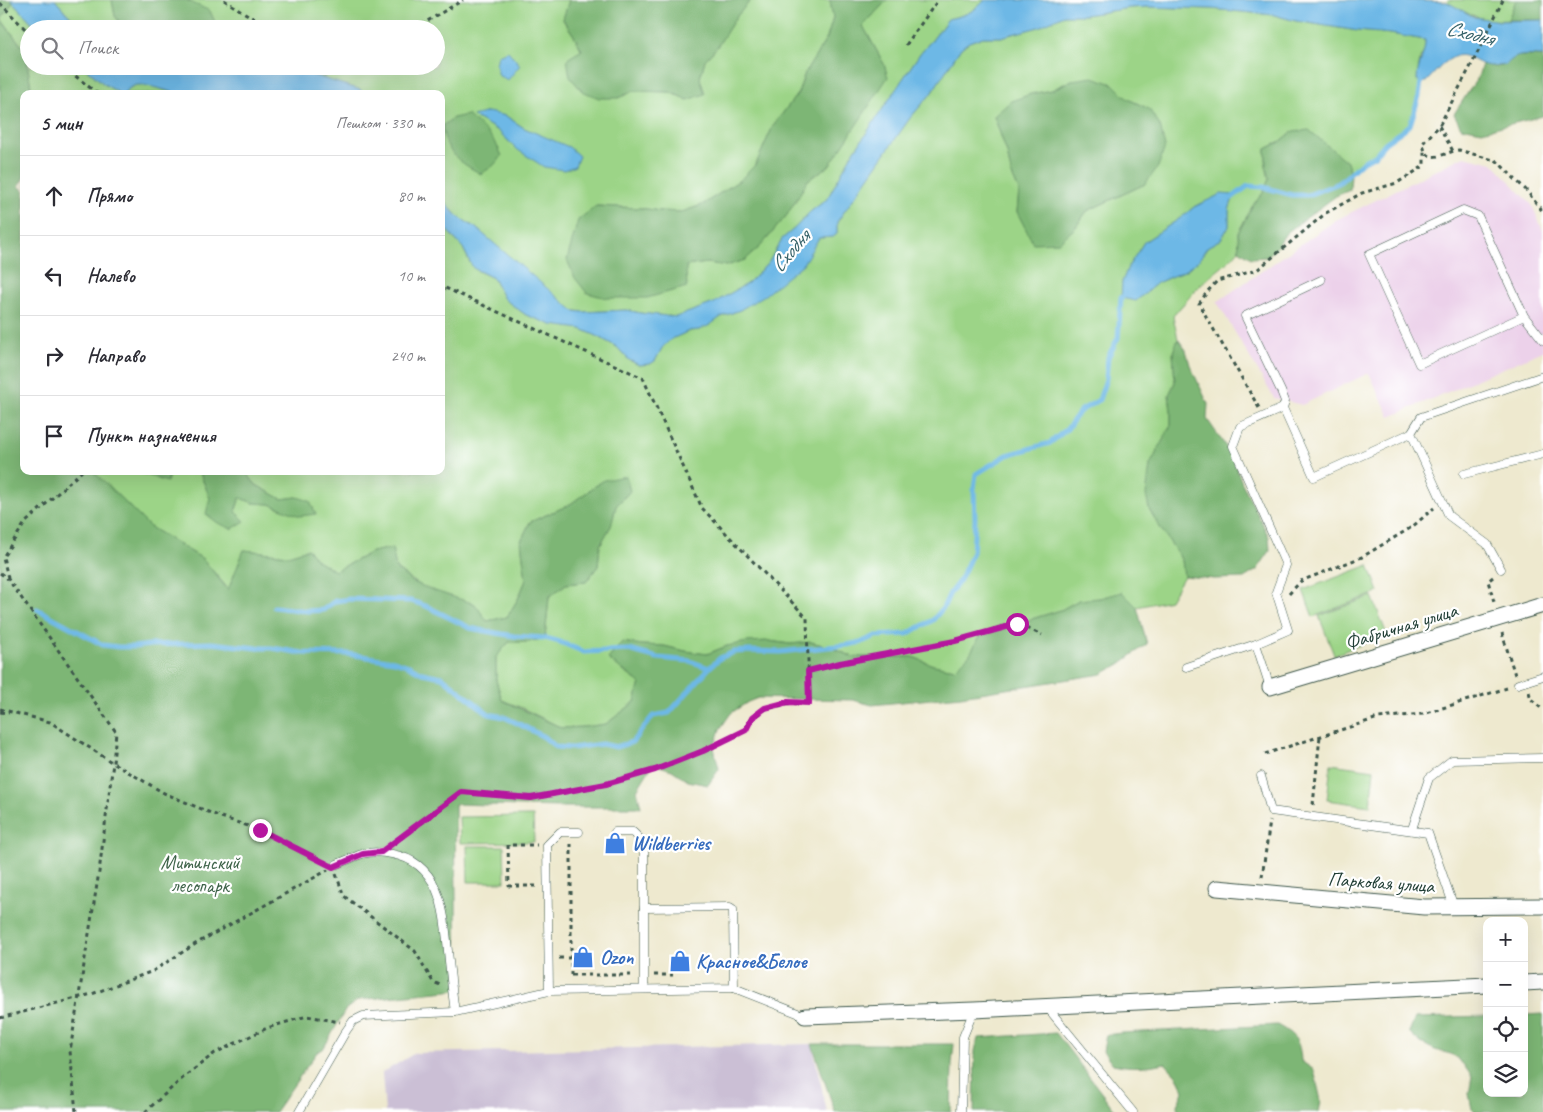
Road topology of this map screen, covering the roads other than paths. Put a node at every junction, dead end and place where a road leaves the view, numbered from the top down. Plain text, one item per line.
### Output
1 (1321, 280) dead end
2 (1524, 316) junction
3 (1543, 340) edge
4 (1543, 376) edge
5 (1283, 408) junction
6 (1411, 433) junction
7 (1543, 454) edge
8 (1464, 474) dead end
9 (1501, 568) dead end
10 (1543, 604) edge
11 (1256, 644) junction
12 (1186, 667) dead end
13 (1543, 676) edge
14 (1521, 683) road end
15 (1270, 686) joint
16 (1543, 758) edge
17 (1261, 776) dead end
18 (1412, 829) junction
19 (575, 832) road end
20 (615, 832) dead end
21 (335, 866) road end
22 (1217, 888) dead end
23 (1543, 906) edge
24 (1454, 907) junction
25 (644, 908) junction
26 (1543, 982) edge
27 (1528, 983) edge
28 (1483, 985) edge
29 (734, 988) junction
30 (644, 989) junction
31 (549, 991) junction
32 (1045, 1006) junction
33 (974, 1010) junction
34 (456, 1012) junction
35 (805, 1016) joint
36 (299, 1112) edge
37 (961, 1112) edge
38 (1133, 1112) edge

1 - 5 lane
2 - 2 lane
2 - 3 lane
4 - 6 lane
5 - 6 lane
5 - 11 lane
6 - 9 lane
7 - 8 lane
10 - 15 street, Фабричная улица
11 - 12 lane
11 - 15 lane
13 - 14 lane
16 - 18 lane
17 - 18 lane
18 - 24 lane
19 - 31 lane
20 - 25 lane
21 - 34 lane
22 - 24 street, Парковая улица
23 - 24 street, Парковая улица
25 - 29 lane
25 - 30 lane
26 - 27 street
28 - 32 street
29 - 30 lane
29 - 35 lane
30 - 31 lane
31 - 34 lane
32 - 33 street
32 - 38 lane
33 - 35 street
33 - 37 lane
34 - 36 lane

